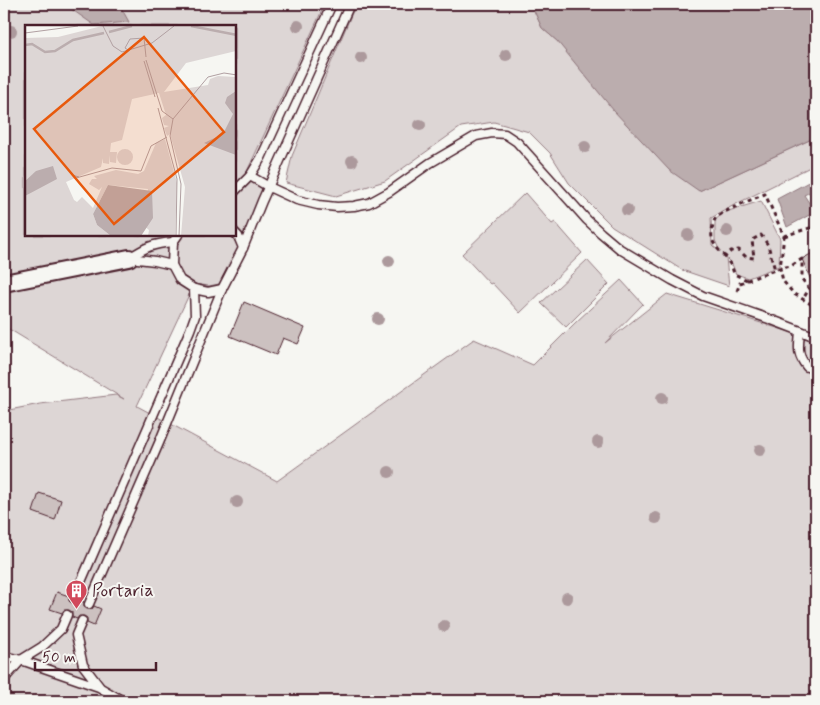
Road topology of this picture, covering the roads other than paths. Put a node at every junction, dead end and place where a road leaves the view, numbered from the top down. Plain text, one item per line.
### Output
1 (332, 4) edge
2 (350, 4) edge
3 (250, 176) junction
4 (269, 187) junction
5 (236, 190) edge
6 (236, 233) edge
7 (177, 236) edge
8 (173, 242) junction
9 (243, 248) junction
10 (128, 258) junction
11 (172, 265) junction
12 (4, 283) edge
13 (222, 289) junction
14 (194, 290) junction
15 (800, 331) junction
16 (816, 337) edge
17 (816, 368) edge
18 (74, 598) dead end
19 (89, 604) dead end
20 (66, 615) dead end
21 (82, 621) dead end
22 (61, 629) junction
23 (76, 634) junction
24 (4, 656) edge
25 (21, 660) junction
26 (4, 682) edge
27 (99, 687) junction
28 (115, 701) edge
29 (123, 701) edge

1 - 3 lane
2 - 4 lane
3 - 4 lane
3 - 5 lane
4 - 9 lane
4 - 15 lane
6 - 9 lane
7 - 8 lane
8 - 10 lane
8 - 11 lane
9 - 13 lane
10 - 11 lane
10 - 12 street
11 - 14 lane
13 - 14 lane
13 - 19 lane
14 - 18 lane
15 - 16 lane
15 - 17 lane
20 - 22 lane
21 - 23 lane
22 - 23 lane
22 - 25 lane
23 - 27 lane
24 - 25 lane
25 - 26 lane
25 - 27 lane
27 - 28 lane
27 - 29 lane

